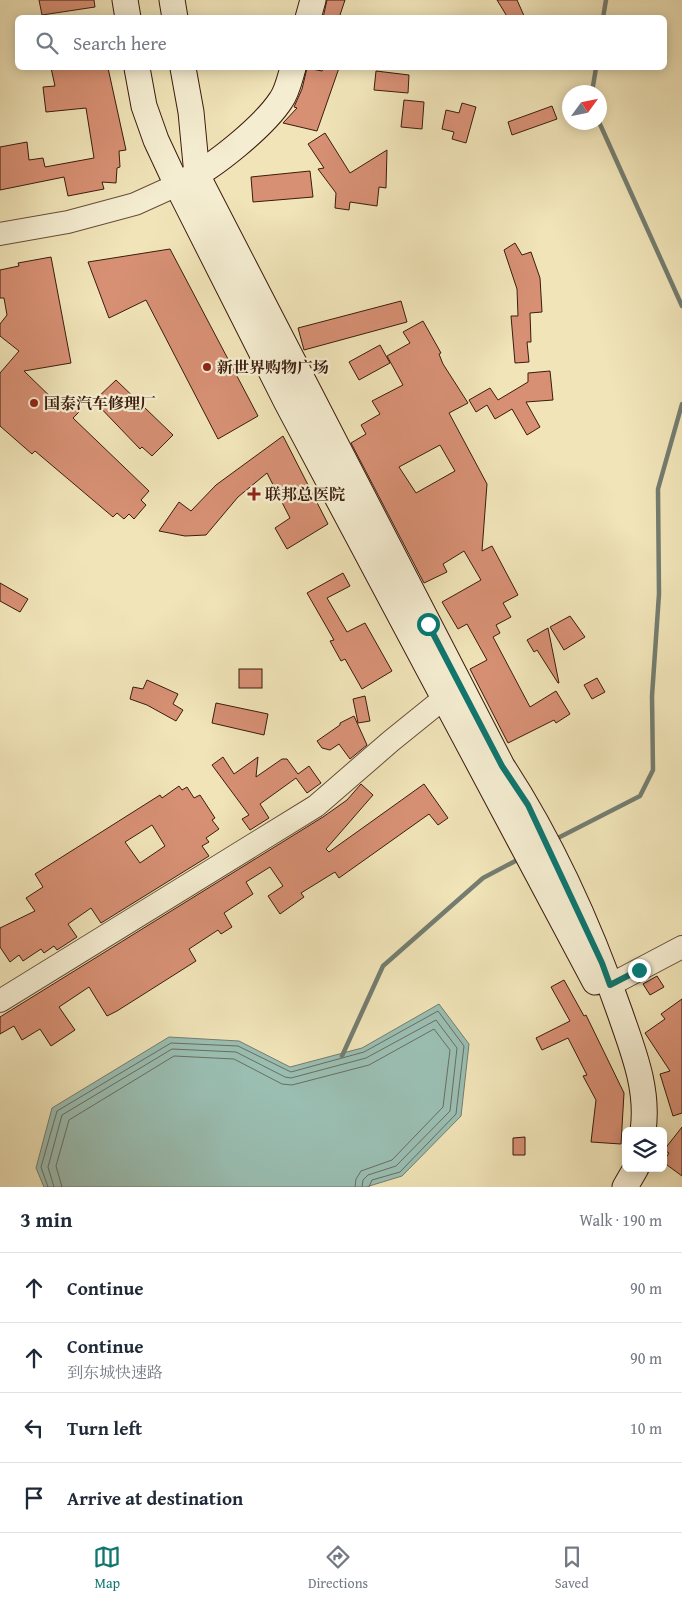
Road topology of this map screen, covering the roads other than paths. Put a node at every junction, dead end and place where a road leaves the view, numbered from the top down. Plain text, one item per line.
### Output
1 (125, 0) edge
2 (172, 0) edge
3 (313, 0) edge
4 (128, 15) edge
5 (174, 15) edge
6 (309, 15) edge
7 (137, 70) edge
8 (184, 70) edge
9 (292, 70) edge
10 (187, 180) junction
11 (0, 234) edge
12 (453, 694) junction
13 (546, 866) junction
14 (682, 946) edge
15 (610, 985) junction
16 (0, 1001) edge
17 (629, 1040) junction
18 (644, 1127) edge
19 (634, 1172) edge
20 (625, 1187) edge

1 - 4 main road
2 - 5 main road
3 - 6 main road
7 - 10 main road
8 - 10 main road
9 - 10 main road
10 - 11 street
10 - 12 main road
12 - 13 main road
12 - 16 street
13 - 15 main road
13 - 17 main road
14 - 15 street
15 - 17 main road
17 - 18 main road
19 - 20 main road

